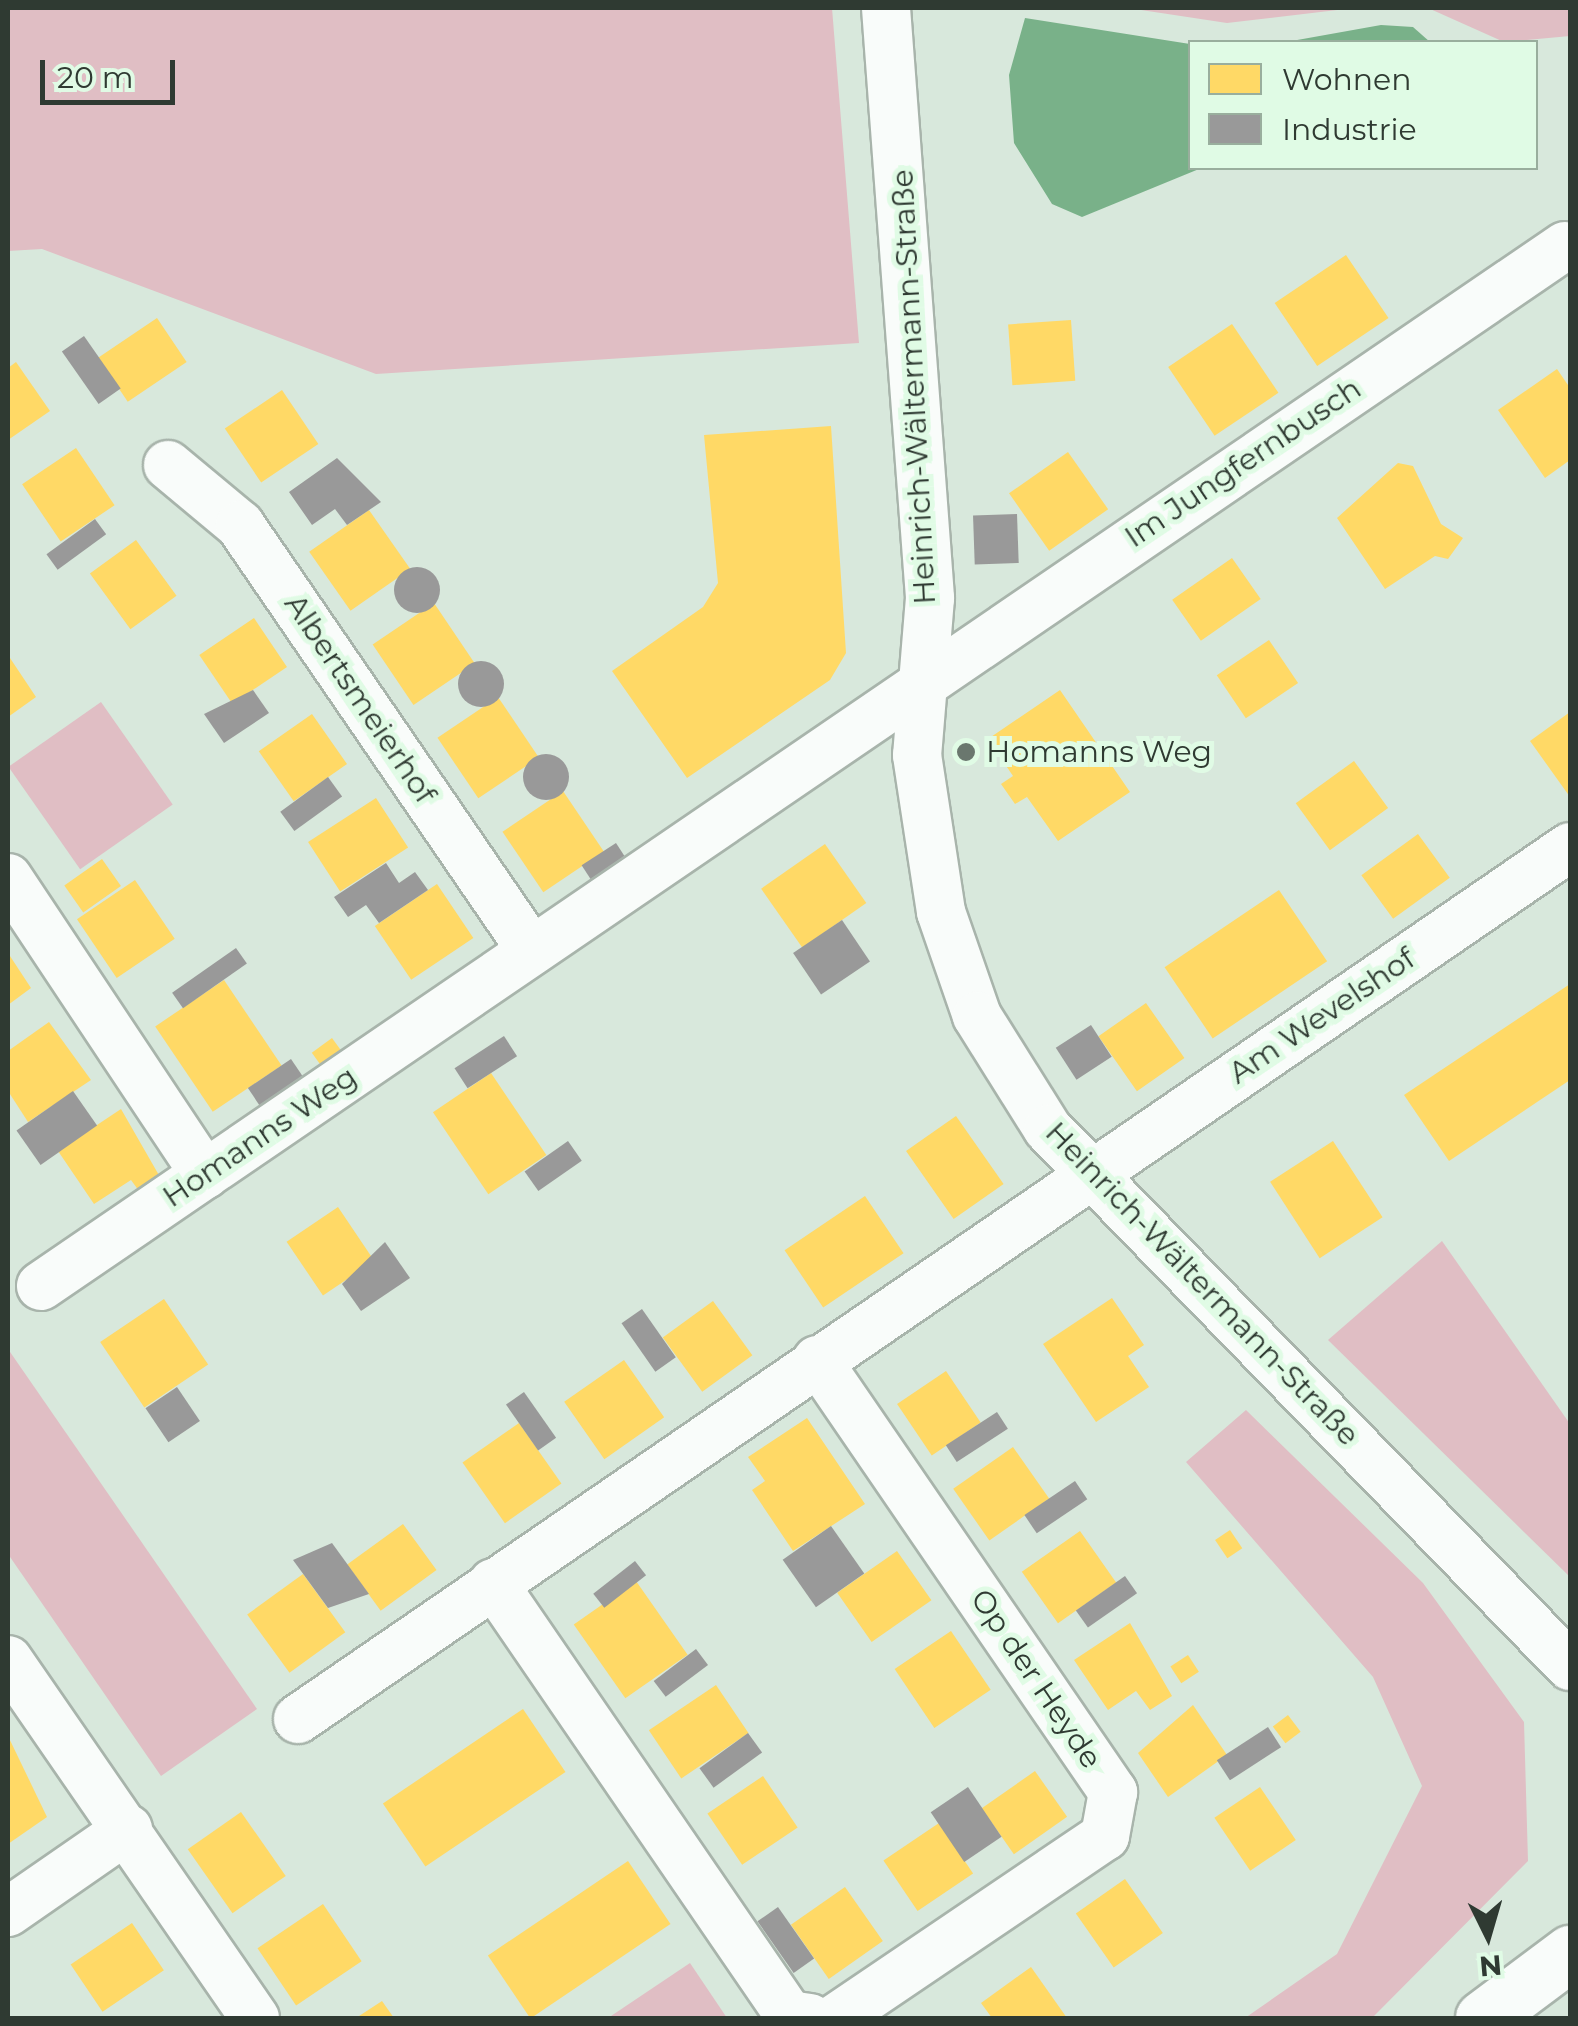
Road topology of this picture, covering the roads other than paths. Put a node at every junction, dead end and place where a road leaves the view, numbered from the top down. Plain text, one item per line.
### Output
1 (886, 8) edge
2 (1565, 246) dead end
3 (168, 465) dead end
4 (922, 680) junction
5 (1564, 865) edge
6 (8, 878) edge
7 (532, 950) junction
8 (1093, 1173) junction
9 (205, 1174) junction
10 (41, 1286) dead end
11 (817, 1360) junction
12 (494, 1583) junction
13 (8, 1660) edge
14 (1570, 1666) edge
15 (298, 1719) dead end
16 (128, 1829) junction
17 (8, 1912) edge
18 (1570, 1953) edge
19 (255, 2018) edge
20 (810, 2018) edge
21 (836, 2018) edge
22 (1483, 2018) edge

1 - 4 street, Heinrich-Wältermann-Straße
2 - 4 street, Im Jungfernbusch
3 - 7 street, Albertsmeierhof
4 - 7 street, Homanns Weg
4 - 8 street, Heinrich-Wältermann-Straße
5 - 8 street, Am Wevelshof
6 - 9 street
7 - 9 street, Homanns Weg
8 - 11 street
8 - 14 street, Heinrich-Wältermann-Straße
9 - 10 street, Homanns Weg
11 - 12 street
11 - 21 street, Op der Heyde
12 - 15 street
12 - 20 street
13 - 16 street
16 - 17 street
16 - 19 street
18 - 22 street

